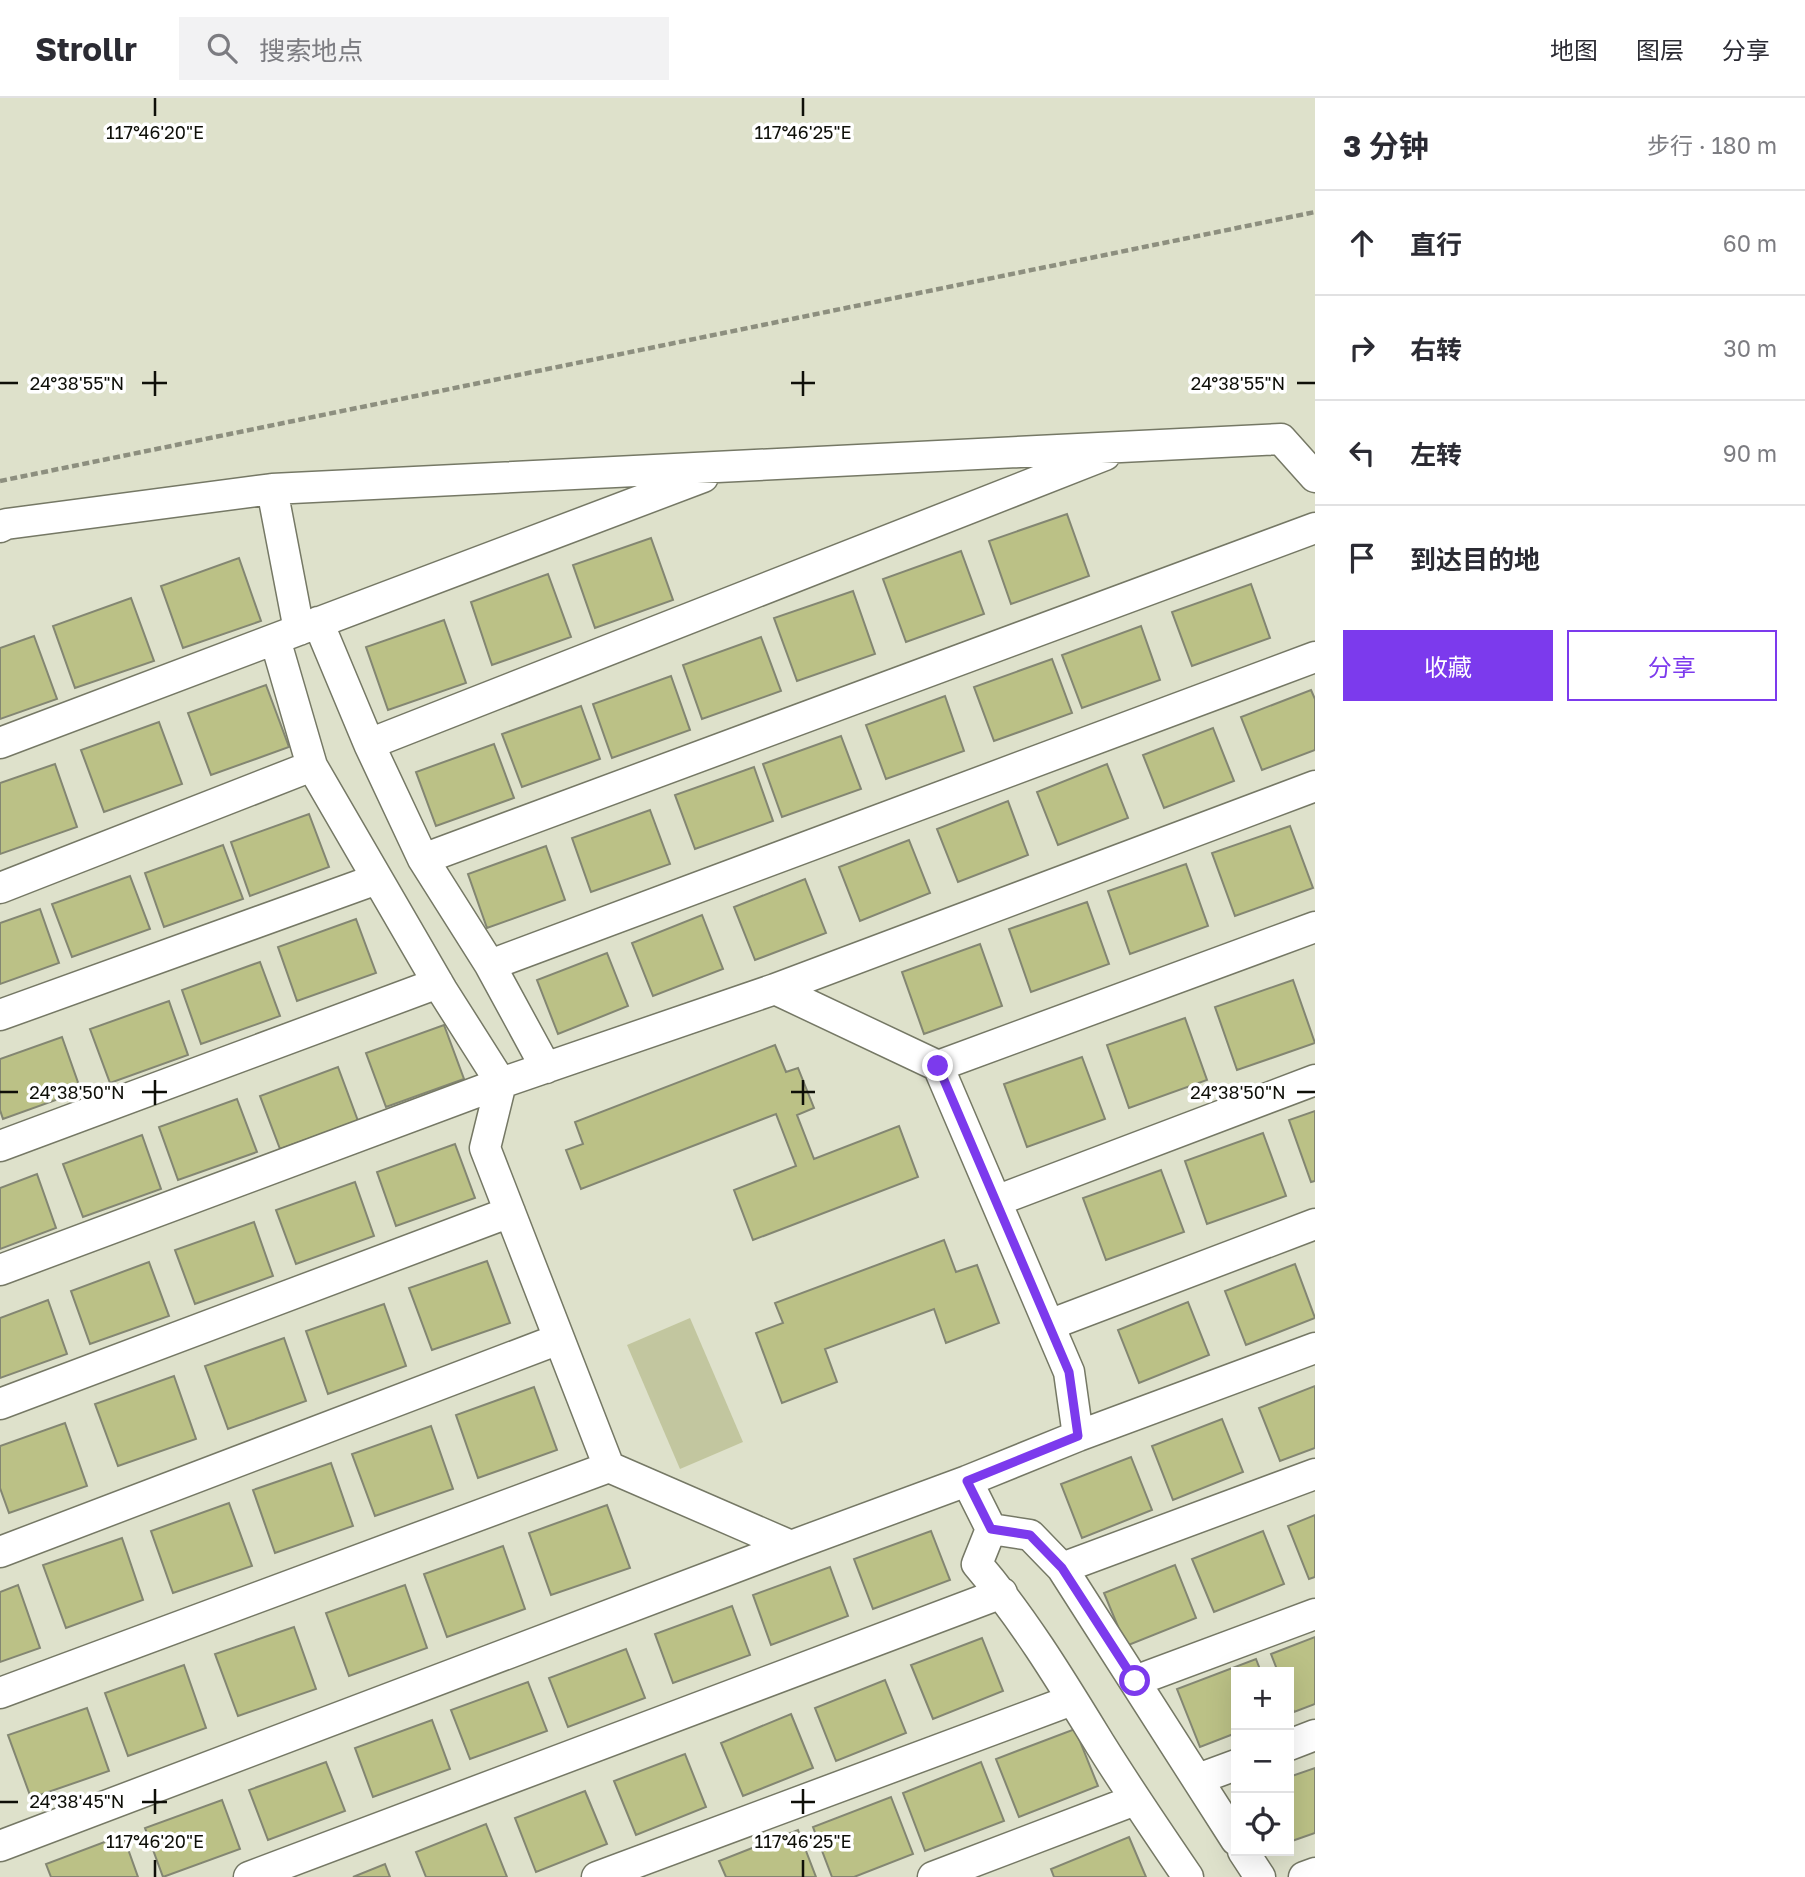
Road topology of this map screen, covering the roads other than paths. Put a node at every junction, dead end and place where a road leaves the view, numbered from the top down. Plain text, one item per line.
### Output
1 (1128, 446) junction
2 (731, 466) junction
3 (1315, 477) edge
4 (272, 489) junction
5 (0, 527) edge
6 (1315, 528) edge
7 (298, 630) junction
8 (1315, 657) edge
9 (0, 743) edge
10 (369, 744) junction
11 (312, 766) junction
12 (1315, 786) edge
13 (423, 859) junction
14 (377, 879) junction
15 (0, 888) edge
16 (1315, 928) edge
17 (490, 965) junction
18 (438, 983) junction
19 (775, 989) junction
20 (0, 1015) edge
21 (938, 1066) junction
22 (546, 1068) junction
23 (1315, 1080) edge
24 (501, 1083) junction
25 (0, 1146) edge
26 (996, 1201) junction
27 (510, 1212) junction
28 (1315, 1224) edge
29 (0, 1270) edge
30 (1049, 1325) junction
31 (559, 1339) junction
32 (1315, 1348) edge
33 (0, 1404) edge
34 (1078, 1436) junction
35 (609, 1467) junction
36 (1315, 1474) edge
37 (967, 1481) junction
38 (991, 1529) junction
39 (791, 1546) junction
40 (0, 1552) edge
41 (1062, 1568) junction
42 (1002, 1593) junction
43 (1315, 1614) edge
44 (1135, 1681) junction
45 (0, 1693) edge
46 (1072, 1700) junction
47 (1315, 1735) edge
48 (1294, 1743) edge
49 (1231, 1767) edge
50 (1198, 1779) junction
51 (1135, 1800) junction
52 (1231, 1832) edge
53 (0, 1846) edge
54 (1246, 1856) edge
55 (1315, 1872) edge
56 (249, 1877) edge
57 (597, 1877) edge
58 (933, 1877) edge
59 (1188, 1877) edge
60 (1260, 1877) edge
61 (1304, 1877) edge

1 - 2 street
1 - 3 street
1 - 10 street
2 - 4 street
2 - 7 street
4 - 5 street
4 - 7 street
6 - 13 street
7 - 9 street
7 - 10 street
7 - 11 street
8 - 17 street
10 - 13 street
11 - 14 street
11 - 15 street
12 - 19 street
13 - 17 street
14 - 18 street
14 - 20 street
16 - 21 street
17 - 22 street
18 - 24 street
18 - 25 street
19 - 21 street
19 - 22 street
21 - 26 street
22 - 24 street
23 - 26 street
24 - 27 street
24 - 29 street
26 - 30 street
27 - 31 street
27 - 33 street
28 - 30 street
30 - 34 street
31 - 35 street
31 - 40 street
32 - 34 street
34 - 37 street
35 - 39 street
35 - 45 street
36 - 41 street
37 - 38 street
37 - 39 street
38 - 41 street
38 - 42 street
39 - 53 street
41 - 44 street
42 - 46 street
42 - 56 street
43 - 44 street
44 - 50 street
46 - 51 street
46 - 57 street
47 - 48 street
49 - 50 street
50 - 52 street
51 - 58 street
51 - 59 street
54 - 60 street
55 - 61 street

